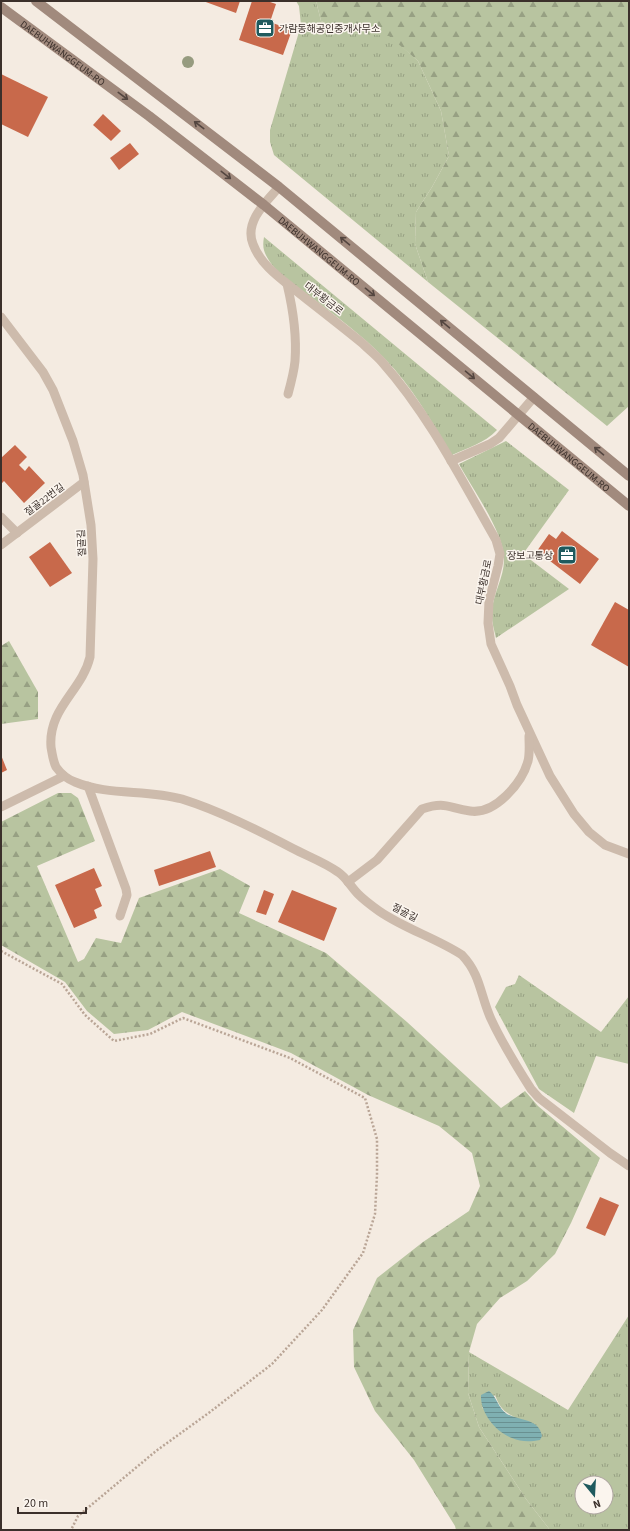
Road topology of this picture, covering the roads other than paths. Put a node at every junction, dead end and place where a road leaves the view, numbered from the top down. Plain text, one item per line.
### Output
1 (36, 1) edge
2 (1, 6) edge
3 (279, 187) junction
4 (264, 205) junction
5 (287, 284) junction
6 (1, 317) edge
7 (288, 394) dead end
8 (534, 397) junction
9 (518, 415) junction
10 (451, 461) junction
11 (629, 476) edge
12 (84, 482) junction
13 (629, 506) edge
14 (1, 517) edge
15 (16, 533) junction
16 (1, 545) edge
17 (530, 735) junction
18 (64, 776) junction
19 (88, 786) junction
20 (1, 807) edge
21 (629, 854) edge
22 (348, 882) junction
23 (120, 916) dead end
24 (629, 1166) edge

3 -> 1 main road
2 -> 4 main road, DAEBUHWANGGEUM-RO
3 - 4 lane, 대부황금로
8 -> 3 main road
4 - 5 lane, 대부황금로
4 -> 9 main road, DAEBUHWANGGEUM-RO
5 - 7 lane, 대부황금로
5 - 10 lane, 대부황금로
6 - 12 lane, 절골길
8 - 9 lane
11 -> 8 main road
9 - 10 lane
9 - 13 main road, DAEBUHWANGGEUM-RO
10 - 17 lane, 대부황금로
12 - 15 lane, 절골22번길
12 - 18 lane, 절골길
14 - 15 lane
15 - 16 lane, 절골22번길
17 - 21 lane, 대부황금로
17 - 22 lane, 대부황금로
18 - 19 lane, 절골길
18 - 20 lane
19 - 22 lane, 절골길
19 - 23 lane
22 - 24 lane, 절골길

